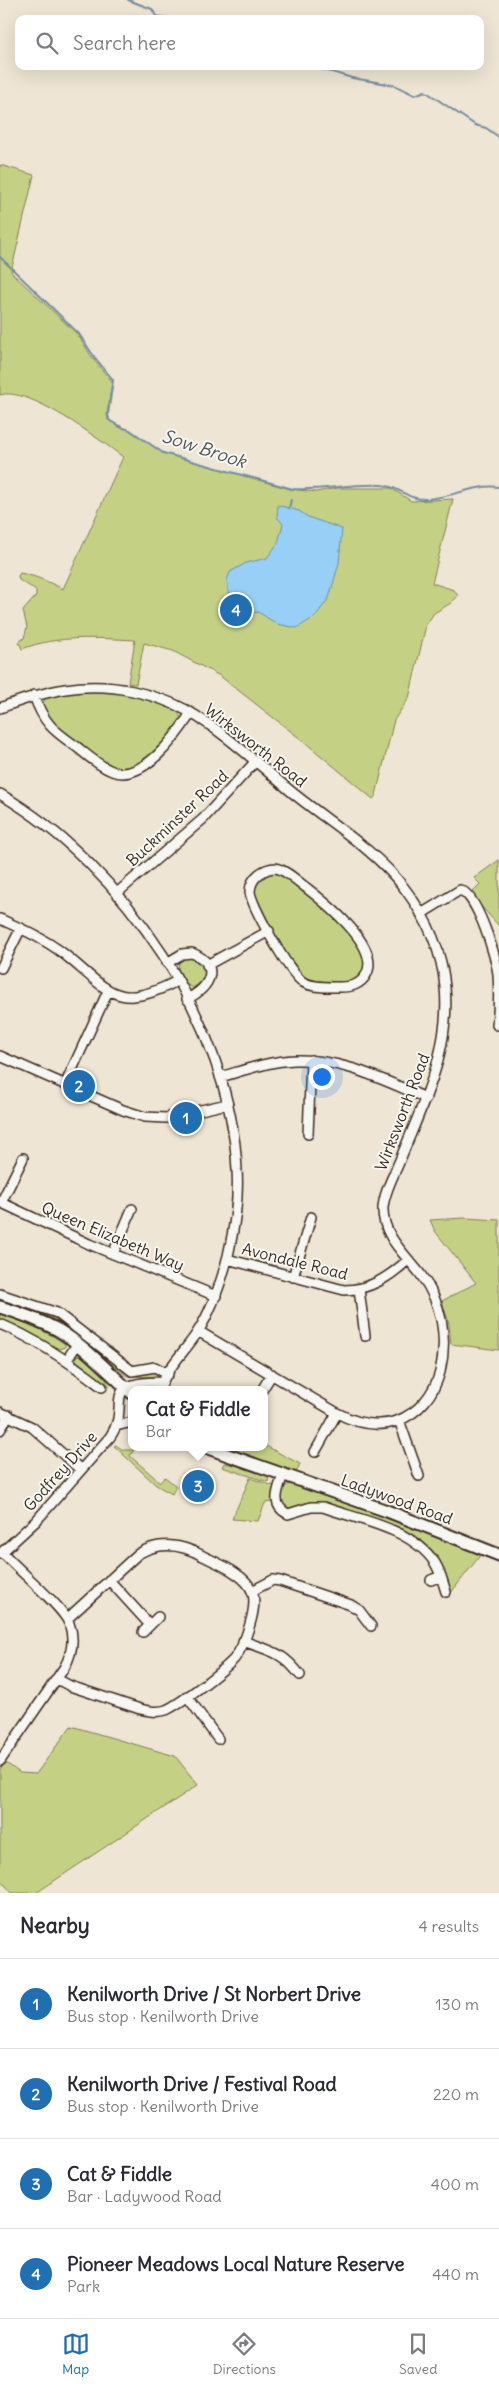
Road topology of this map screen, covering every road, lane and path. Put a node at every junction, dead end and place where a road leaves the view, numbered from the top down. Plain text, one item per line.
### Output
1 (34, 695) junction
2 (0, 708) edge
3 (190, 713) junction
4 (255, 762) junction
5 (0, 794) edge
6 (117, 893) junction
7 (421, 914) junction
8 (0, 919) edge
9 (20, 928) junction
10 (269, 931) junction
11 (167, 963) junction
12 (207, 965) junction
13 (1, 968) edge
14 (177, 981) junction
15 (499, 989) edge
16 (108, 991) junction
17 (188, 999) junction
18 (497, 1025) dead end
19 (0, 1056) edge
20 (311, 1060) junction
21 (220, 1078) junction
22 (65, 1085) junction
23 (426, 1098) junction
24 (227, 1104) junction
25 (308, 1134) dead end
26 (22, 1158) dead end
27 (1, 1203) edge
28 (132, 1209) dead end
29 (310, 1217) dead end
30 (113, 1254) junction
31 (227, 1259) junction
32 (408, 1260) junction
33 (294, 1277) junction
34 (359, 1289) junction
35 (0, 1294) edge
36 (216, 1296) junction
37 (0, 1307) edge
38 (0, 1324) edge
39 (198, 1331) junction
40 (365, 1336) dead end
41 (77, 1344) junction
42 (67, 1360) junction
43 (168, 1374) junction
44 (272, 1374) junction
45 (96, 1386) dead end
46 (133, 1386) edge
47 (161, 1386) edge
48 (264, 1386) edge
49 (128, 1389) edge
50 (128, 1391) edge
51 (4, 1413) edge
52 (338, 1413) junction
53 (399, 1420) junction
54 (128, 1423) edge
55 (116, 1426) junction
56 (0, 1430) edge
57 (216, 1451) edge
58 (315, 1452) dead end
59 (81, 1470) junction
60 (284, 1476) junction
61 (420, 1476) dead end
62 (1, 1553) edge
63 (499, 1555) edge
64 (441, 1576) junction
65 (109, 1580) junction
66 (431, 1580) dead end
67 (252, 1590) junction
68 (446, 1592) dead end
69 (158, 1617) dead end
70 (67, 1619) junction
71 (150, 1625) junction
72 (372, 1626) dead end
73 (143, 1632) dead end
74 (243, 1641) junction
75 (299, 1675) dead end
76 (57, 1679) junction
77 (187, 1696) junction
78 (218, 1739) dead end
79 (0, 1761) edge

1 - 2 street, Wirksworth Road
1 - 3 street, Wirksworth Road
1 - 3 street
3 - 4 street, Wirksworth Road
4 - 6 street, Buckminster Road
4 - 7 street, Wirksworth Road
5 - 6 street
6 - 11 street
7 - 15 street
7 - 23 street, Wirksworth Road
8 - 9 street
9 - 13 street
9 - 16 street
10 - 10 street
10 - 12 street
11 - 12 street
11 - 14 street
12 - 17 street
14 - 16 street
14 - 17 street
15 - 18 street
16 - 22 street
17 - 21 street
19 - 22 street
20 - 21 street
20 - 23 street
20 - 25 street
21 - 24 street
22 - 24 street
23 - 32 street, Wirksworth Road
24 - 31 street
26 - 27 street
27 - 30 street, Queen Elizabeth Way
28 - 30 street
29 - 33 street
30 - 36 street, Queen Elizabeth Way
31 - 33 street, Avondale Road
31 - 36 street
32 - 34 street, Avondale Road
32 - 53 street, Wirksworth Road
33 - 34 street, Avondale Road
34 - 40 street
35 - 43 street
36 - 39 street
37 - 41 main road
38 - 42 street
39 - 43 street
39 - 44 street, Wirksworth Road
41 - 42 street
41 - 49 main road
42 - 45 street
43 - 47 street
44 - 48 street
44 - 52 street, Wirksworth Road
46 - 47 street
50 - 55 street, Godfrey Drive
51 - 56 street
51 - 59 street
52 - 53 street, Wirksworth Road
52 - 58 street
53 - 61 street
54 - 55 street, Godfrey Drive
55 - 59 street, Godfrey Drive
57 - 60 main road, Ladywood Road
59 - 62 street, Godfrey Drive
60 - 63 main road, Ladywood Road
60 - 64 street, Ladywood Road
62 - 70 street
64 - 66 street
64 - 68 street, Ladywood Road
65 - 67 street
65 - 70 street
65 - 71 street
67 - 72 street
67 - 74 street
69 - 71 street
70 - 76 street
71 - 73 street
74 - 75 street
74 - 77 street
76 - 77 street
76 - 79 street
77 - 78 street

